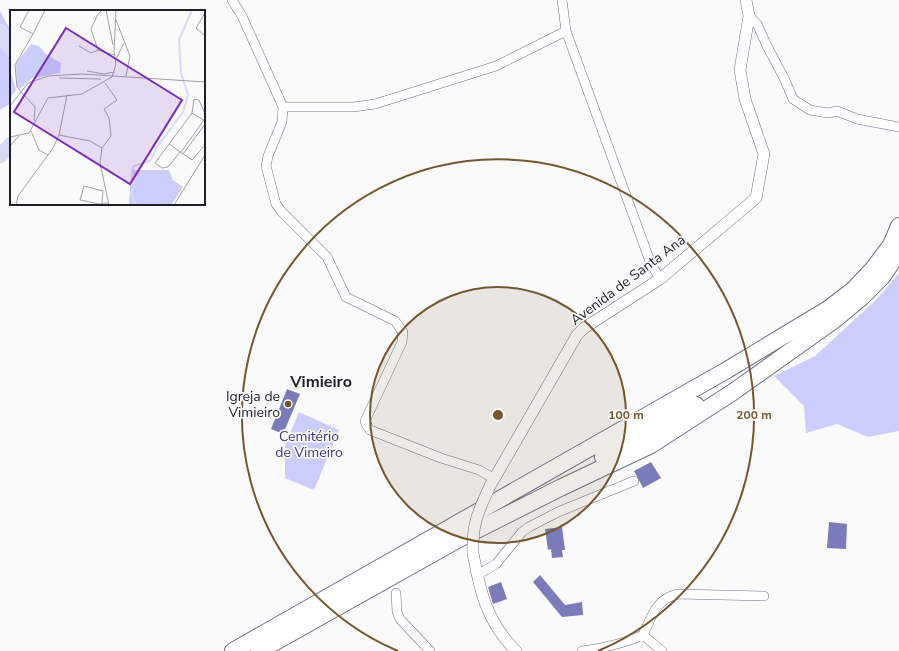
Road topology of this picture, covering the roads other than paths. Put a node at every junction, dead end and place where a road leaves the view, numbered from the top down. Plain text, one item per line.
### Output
1 (232, 0) edge
2 (562, 0) edge
3 (746, 0) edge
4 (749, 16) junction
5 (566, 31) junction
6 (283, 107) junction
7 (897, 126) edge
8 (899, 226) edge
9 (899, 252) edge
10 (660, 279) junction
11 (634, 481) dead end
12 (492, 482) junction
13 (477, 575) junction
14 (396, 593) dead end
15 (764, 596) dead end
16 (643, 635) junction
17 (513, 650) edge
18 (233, 651) edge
19 (259, 651) edge
20 (430, 651) edge
21 (582, 651) edge
22 (662, 651) edge

1 - 6 street
2 - 5 street
3 - 4 street, Avenida de Santa Ana
4 - 7 street
4 - 10 street, Avenida de Santa Ana
5 - 6 street
5 - 10 street
6 - 12 street
8 - 18 highway
9 - 19 highway
10 - 12 street, Avenida de Santa Ana
11 - 13 street
12 - 13 street, Avenida de Santa Ana, bridge
13 - 17 street, Avenida de Santa Ana
14 - 20 street
15 - 16 street
16 - 21 street
16 - 22 street

